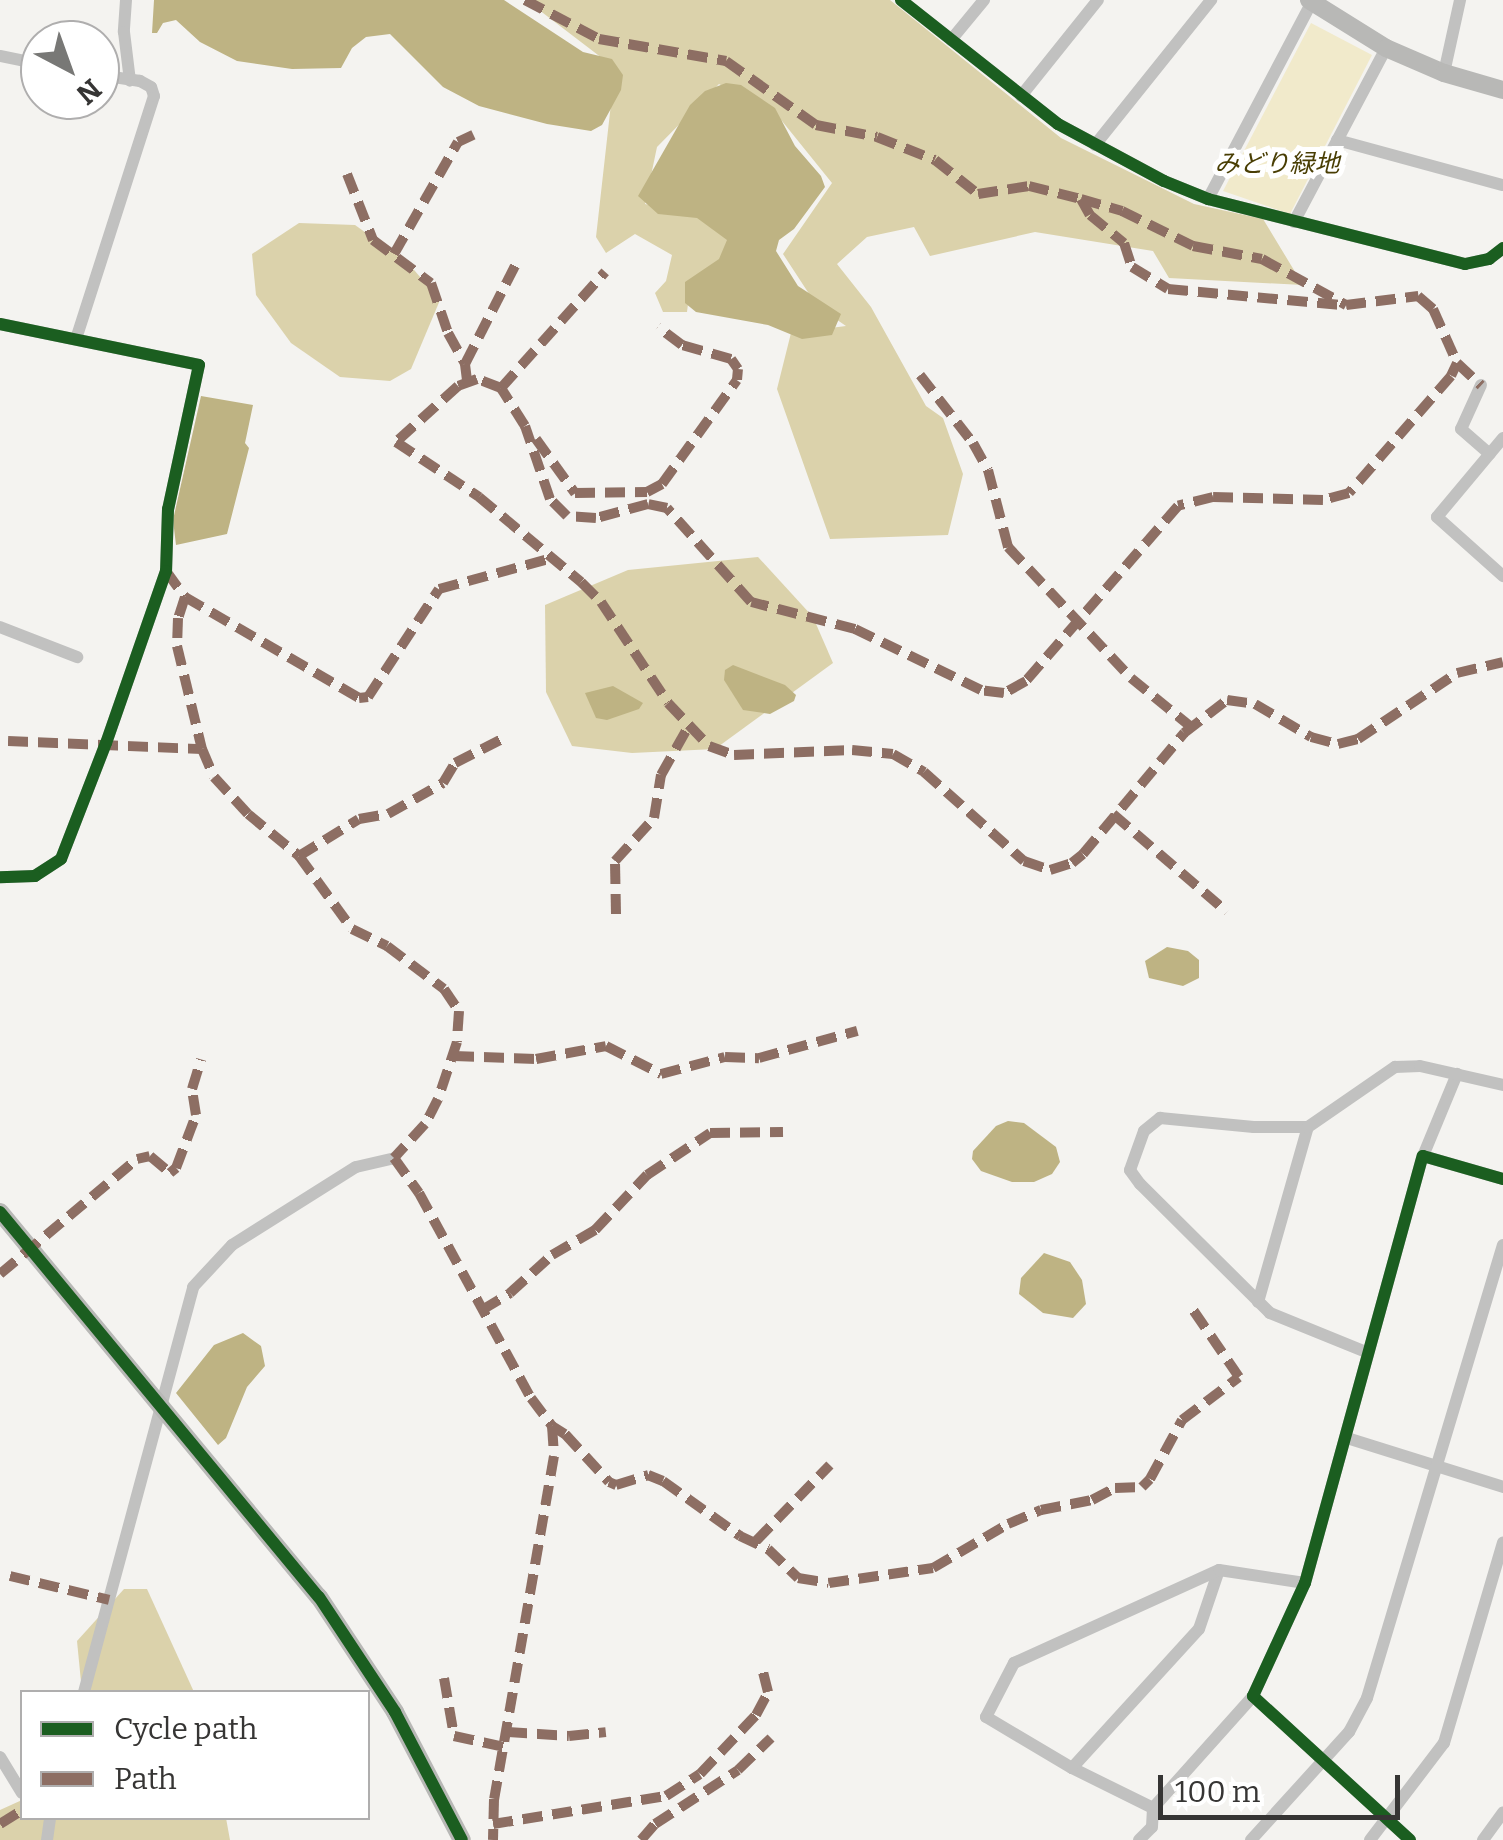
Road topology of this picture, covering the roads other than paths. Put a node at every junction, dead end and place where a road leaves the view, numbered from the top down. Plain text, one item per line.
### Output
1 (126, 0) edge
2 (901, 0) edge
3 (984, 0) edge
4 (1098, 0) edge
5 (1211, 0) edge
6 (1460, 0) edge
7 (1311, 1) edge
8 (950, 40) junction
9 (1386, 48) junction
10 (1444, 73) junction
11 (120, 79) edge
12 (130, 81) junction
13 (1503, 90) edge
14 (1021, 96) junction
15 (1336, 140) junction
16 (1096, 145) junction
17 (1503, 185) edge
18 (1208, 199) junction
19 (1294, 222) junction
20 (1503, 248) edge
21 (0, 324) edge
22 (76, 339) junction
23 (1481, 384) dead end
24 (1503, 438) edge
25 (1490, 454) junction
26 (1502, 574) edge
27 (0, 627) edge
28 (76, 657) dead end
29 (0, 877) edge
30 (1457, 1074) junction
31 (1503, 1085) edge
32 (1308, 1126) junction
33 (1422, 1156) junction
34 (394, 1158) dead end
35 (1503, 1179) edge
36 (0, 1212) edge
37 (1503, 1245) edge
38 (1258, 1302) junction
39 (1366, 1352) junction
40 (158, 1404) junction
41 (1347, 1438) junction
42 (1436, 1466) junction
43 (1503, 1487) edge
44 (1503, 1543) edge
45 (1219, 1570) junction
46 (1304, 1583) junction
47 (85, 1690) edge
48 (1253, 1696) junction
49 (0, 1756) edge
50 (1324, 1760) junction
51 (1072, 1768) junction
52 (20, 1790) edge
53 (1154, 1808) junction
54 (1503, 1812) edge
55 (1390, 1818) junction
56 (462, 1840) edge
57 (1139, 1840) edge
58 (1252, 1840) edge
59 (1370, 1840) edge
60 (1410, 1840) edge
61 (1483, 1840) edge

1 - 12 street
2 - 8 street
3 - 8 street
4 - 14 street
5 - 16 street
6 - 10 street
7 - 9 street
7 - 18 street
8 - 14 street
9 - 10 street
9 - 15 street
10 - 13 street
11 - 12 street
12 - 22 street
14 - 16 street
15 - 17 street
15 - 19 street
16 - 18 street
18 - 19 street
19 - 20 street
21 - 22 street
22 - 29 street
23 - 25 street
24 - 25 street
25 - 26 street
27 - 28 street
30 - 31 street
30 - 32 street
30 - 33 street
32 - 38 street
32 - 38 street
33 - 35 street
33 - 39 street
34 - 40 street
36 - 40 street
37 - 42 street
38 - 39 street
39 - 41 street
40 - 47 street
40 - 56 street
41 - 42 street
41 - 46 street
42 - 43 street
42 - 50 street
44 - 55 street
45 - 46 street
45 - 51 street
45 - 51 street
46 - 48 street
48 - 50 street
48 - 53 street
49 - 52 street
50 - 55 street
50 - 58 street
51 - 53 street
53 - 57 street
54 - 61 street
55 - 59 street
55 - 60 street

